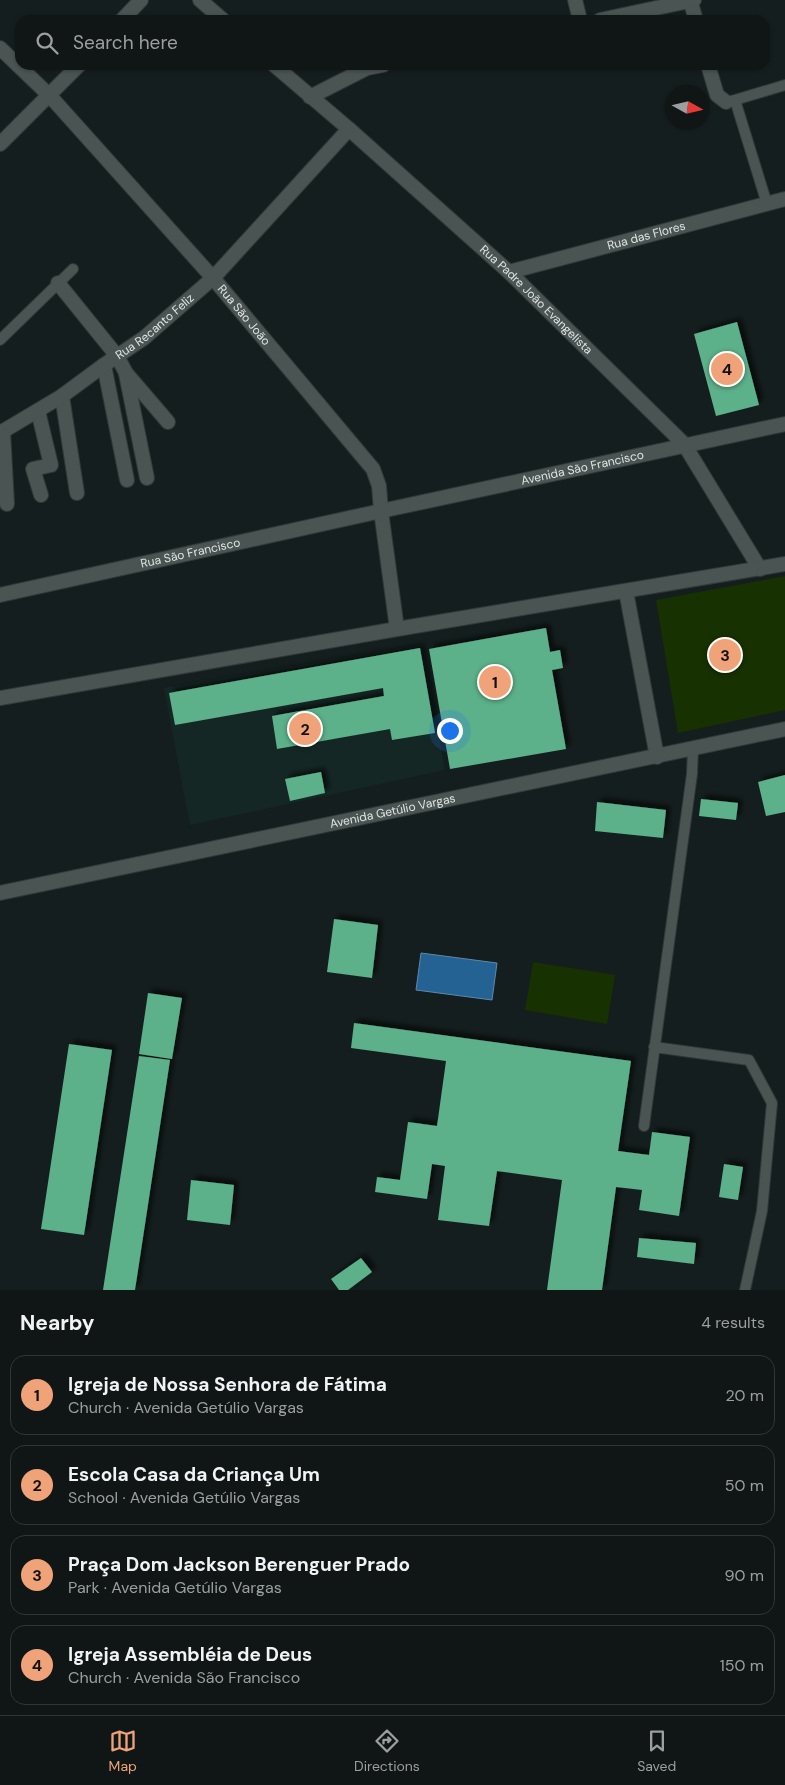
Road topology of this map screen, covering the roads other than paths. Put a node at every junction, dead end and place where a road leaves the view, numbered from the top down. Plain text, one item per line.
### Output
1 (141, 0) edge
2 (201, 0) edge
3 (575, 0) edge
4 (692, 0) edge
5 (127, 15) edge
6 (218, 15) edge
7 (579, 15) edge
8 (623, 15) edge
9 (695, 15) edge
10 (0, 48) edge
11 (15, 62) edge
12 (23, 70) edge
13 (74, 70) edge
14 (280, 70) edge
15 (363, 70) edge
16 (710, 70) edge
17 (785, 85) edge
18 (50, 96) junction
19 (310, 96) junction
20 (730, 101) junction
21 (349, 129) junction
22 (0, 144) edge
23 (785, 199) edge
24 (767, 204) junction
25 (73, 269) dead end
26 (509, 272) junction
27 (213, 278) junction
28 (58, 283) junction
29 (0, 340) edge
30 (117, 356) junction
31 (104, 364) junction
32 (126, 373) junction
33 (62, 396) junction
34 (38, 411) junction
35 (168, 422) dead end
36 (785, 424) edge
37 (1, 432) edge
38 (684, 444) junction
39 (147, 478) dead end
40 (127, 480) dead end
41 (77, 493) dead end
42 (40, 495) dead end
43 (7, 504) dead end
44 (380, 510) junction
45 (785, 564) edge
46 (760, 569) junction
47 (626, 591) junction
48 (0, 595) edge
49 (397, 629) junction
50 (0, 698) edge
51 (785, 729) edge
52 (693, 749) junction
53 (657, 757) junction
54 (0, 893) edge
55 (654, 1047) junction
56 (644, 1126) dead end
57 (745, 1290) edge

1 - 5 street
2 - 6 street
3 - 7 street
4 - 8 street
4 - 9 street
10 - 11 street, Rua São João
12 - 18 street, Rua São João
13 - 18 street
14 - 19 street, Rua Padre João Evangelista
15 - 19 street
16 - 20 street
17 - 20 lane
18 - 22 street
18 - 27 street, Rua São João
19 - 21 street, Rua Padre João Evangelista
20 - 24 lane
21 - 26 street, Rua Padre João Evangelista
21 - 27 street, Rua Recanto Feliz
23 - 24 street, Rua das Flores
24 - 26 street, Rua das Flores
25 - 28 lane
26 - 38 street, Rua Padre João Evangelista
27 - 30 street, Rua Recanto Feliz
27 - 44 street, Rua São João
28 - 29 lane
28 - 30 street
30 - 31 street, Rua Recanto Feliz
30 - 32 street
31 - 33 street, Rua Recanto Feliz
31 - 40 street
32 - 35 street
32 - 39 street
33 - 34 street, Rua Recanto Feliz
33 - 41 street
34 - 37 street, Rua Recanto Feliz
34 - 42 street
36 - 38 street, Avenida São Francisco
37 - 43 street
38 - 44 street, Avenida São Francisco
38 - 46 street, Rua Padre João Evangelista
44 - 48 street, Rua São Francisco
44 - 49 street, Rua São João
45 - 46 street
46 - 47 street
47 - 49 street
47 - 53 street
49 - 50 street
51 - 52 street, Avenida Getúlio Vargas
52 - 53 street, Avenida Getúlio Vargas
52 - 55 lane
53 - 54 street, Avenida Getúlio Vargas
55 - 56 lane
55 - 57 lane

